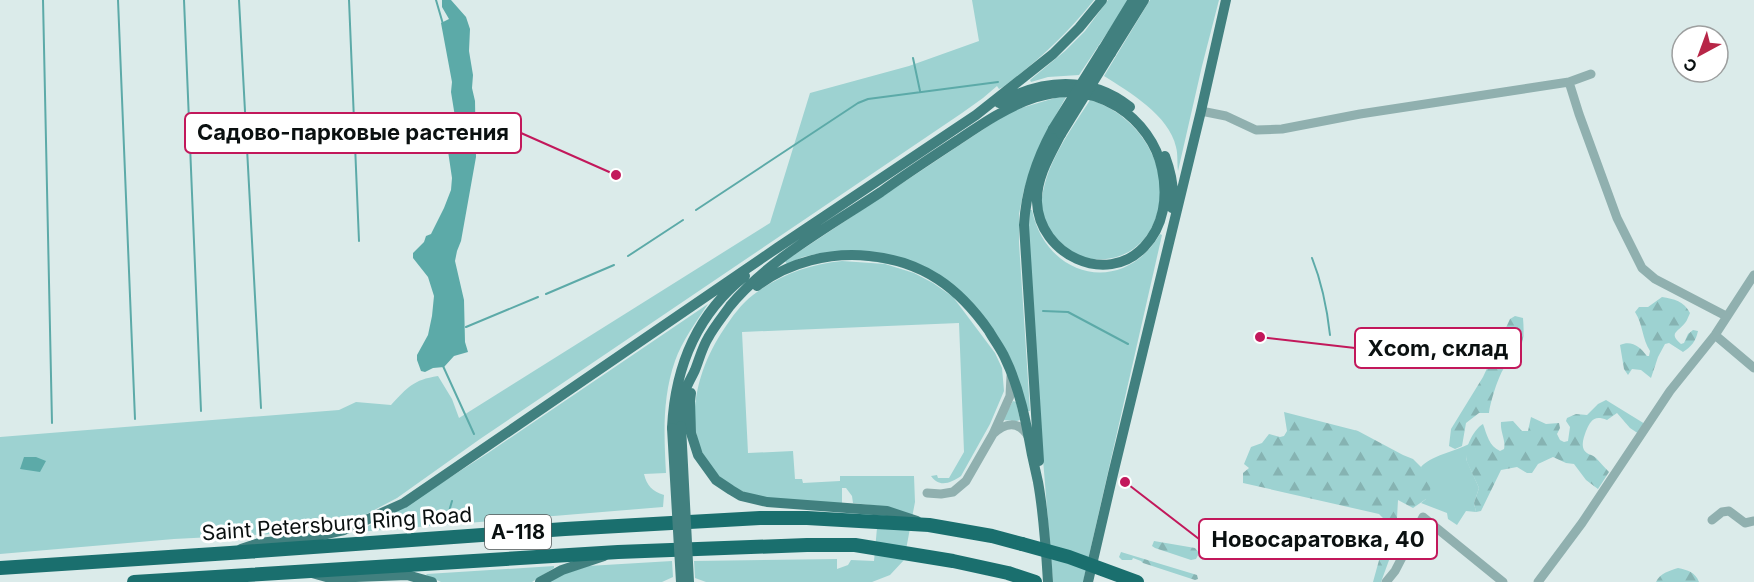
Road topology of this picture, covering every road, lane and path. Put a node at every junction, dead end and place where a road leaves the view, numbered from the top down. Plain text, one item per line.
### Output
1 (1102, 0) edge
2 (1133, 0) edge
3 (1144, 0) edge
4 (1226, 0) edge
5 (1107, 51) junction
6 (1591, 74) dead end
7 (1569, 82) junction
8 (1201, 111) junction
9 (976, 116) junction
10 (1057, 132) junction
11 (1168, 244) junction
12 (777, 248) junction
13 (1754, 275) edge
14 (729, 308) junction
15 (1726, 316) junction
16 (1714, 335) junction
17 (1754, 368) edge
18 (695, 370) junction
19 (1011, 373) junction
20 (676, 427) junction
21 (993, 434) junction
22 (1029, 438) junction
23 (1038, 482) junction
24 (927, 493) dead end
25 (1712, 520) dead end
26 (1754, 521) edge
27 (929, 525) junction
28 (618, 552) junction
29 (230, 553) junction
30 (0, 568) edge
31 (300, 571) junction
32 (134, 582) edge
33 (432, 582) edge
34 (540, 582) edge
35 (681, 582) edge
36 (689, 582) edge
37 (1035, 582) edge
38 (1048, 582) edge
39 (1088, 582) edge
40 (1137, 582) edge
41 (1386, 582) edge
42 (1503, 582) edge
43 (1538, 582) edge

1 - 9 main road
2 - 5 main road
3 - 5 main road
4 - 8 main road
5 - 10 main road, bridge
6 - 7 street
7 - 8 street
7 - 15 street
8 - 11 main road
9 - 11 main road
9 - 12 main road
10 - 14 main road
10 - 23 main road
11 - 39 main road
12 - 20 main road
12 - 29 main road
13 - 15 street
14 - 18 main road
14 - 19 main road
15 - 16 street
16 - 17 street
16 - 43 street
18 - 20 main road
18 - 27 main road
19 - 21 street
19 - 22 main road
20 - 35 main road, bridge
20 - 36 main road, bridge
21 - 22 street
21 - 24 street
22 - 23 main road
23 - 38 main road
25 - 26 street
27 - 29 highway, Saint Petersburg Ring Road / А-118
27 - 40 highway, Saint Petersburg Ring Road / А-118, bridge
28 - 31 highway, Saint Petersburg Ring Road / А-118
28 - 34 main road
28 - 37 highway, Saint Petersburg Ring Road / А-118
29 - 30 highway, Saint Petersburg Ring Road / А-118
31 - 32 highway, Saint Petersburg Ring Road / А-118
31 - 33 main road
41 - 42 street

